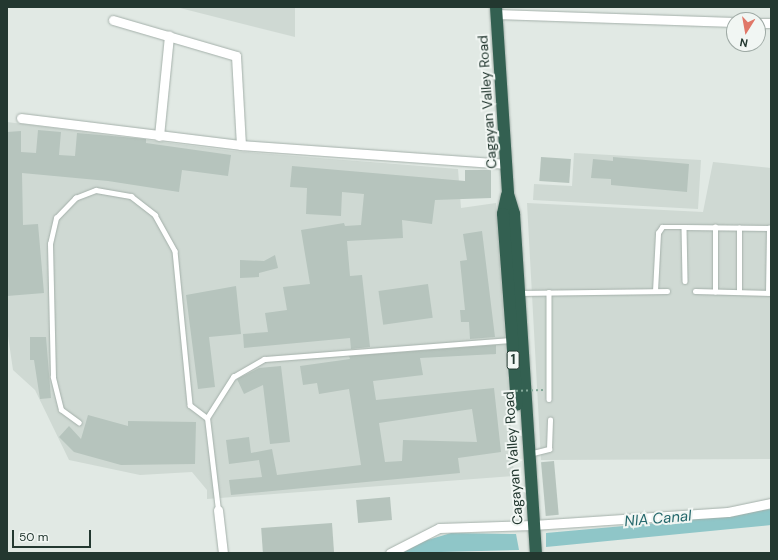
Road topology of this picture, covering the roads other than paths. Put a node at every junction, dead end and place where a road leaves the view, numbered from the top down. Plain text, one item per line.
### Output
1 (496, 10) edge
2 (113, 20) dead end
3 (726, 22) edge
4 (169, 35) junction
5 (21, 118) dead end
6 (159, 136) junction
7 (241, 145) junction
8 (506, 164) junction
9 (684, 227) junction
10 (715, 227) junction
11 (740, 228) junction
12 (770, 228) edge
13 (685, 281) dead end
14 (655, 291) junction
15 (667, 291) dead end
16 (695, 291) dead end
17 (549, 292) junction
18 (714, 292) junction
19 (739, 292) junction
20 (513, 293) junction
21 (769, 293) edge
22 (511, 340) junction
23 (550, 399) dead end
24 (206, 418) junction
25 (550, 420) dead end
26 (79, 423) dead end
27 (528, 454) junction
28 (771, 503) edge
29 (218, 510) joint
30 (529, 526) junction
31 (223, 553) edge
32 (390, 553) edge
33 (528, 553) edge
34 (536, 553) edge

1 - 3 street
1 - 8 highway, Cagayan Valley Road / 1
2 - 4 street
4 - 6 street
4 - 7 street
5 - 6 street
6 - 7 street
7 - 8 street
8 - 20 highway, Cagayan Valley Road / 1
9 - 10 lane
9 - 13 lane
9 - 14 lane
10 - 11 lane
10 - 18 lane
11 - 12 lane
11 - 19 lane
12 - 21 lane
14 - 15 lane
14 - 17 lane
16 - 18 lane
17 - 20 lane
17 - 23 lane
18 - 19 lane
19 - 21 lane
20 - 22 highway, Cagayan Valley Road / 1
20 - 27 highway, Cagayan Valley Road / 1
22 - 24 lane
22 - 30 highway, Cagayan Valley Road / 1
24 - 26 lane
24 - 29 lane
25 - 27 lane
27 - 30 highway, Cagayan Valley Road / 1
28 - 30 street
29 - 31 street
30 - 32 street
30 - 33 highway, Cagayan Valley Road / 1
30 - 34 highway, Cagayan Valley Road / 1

